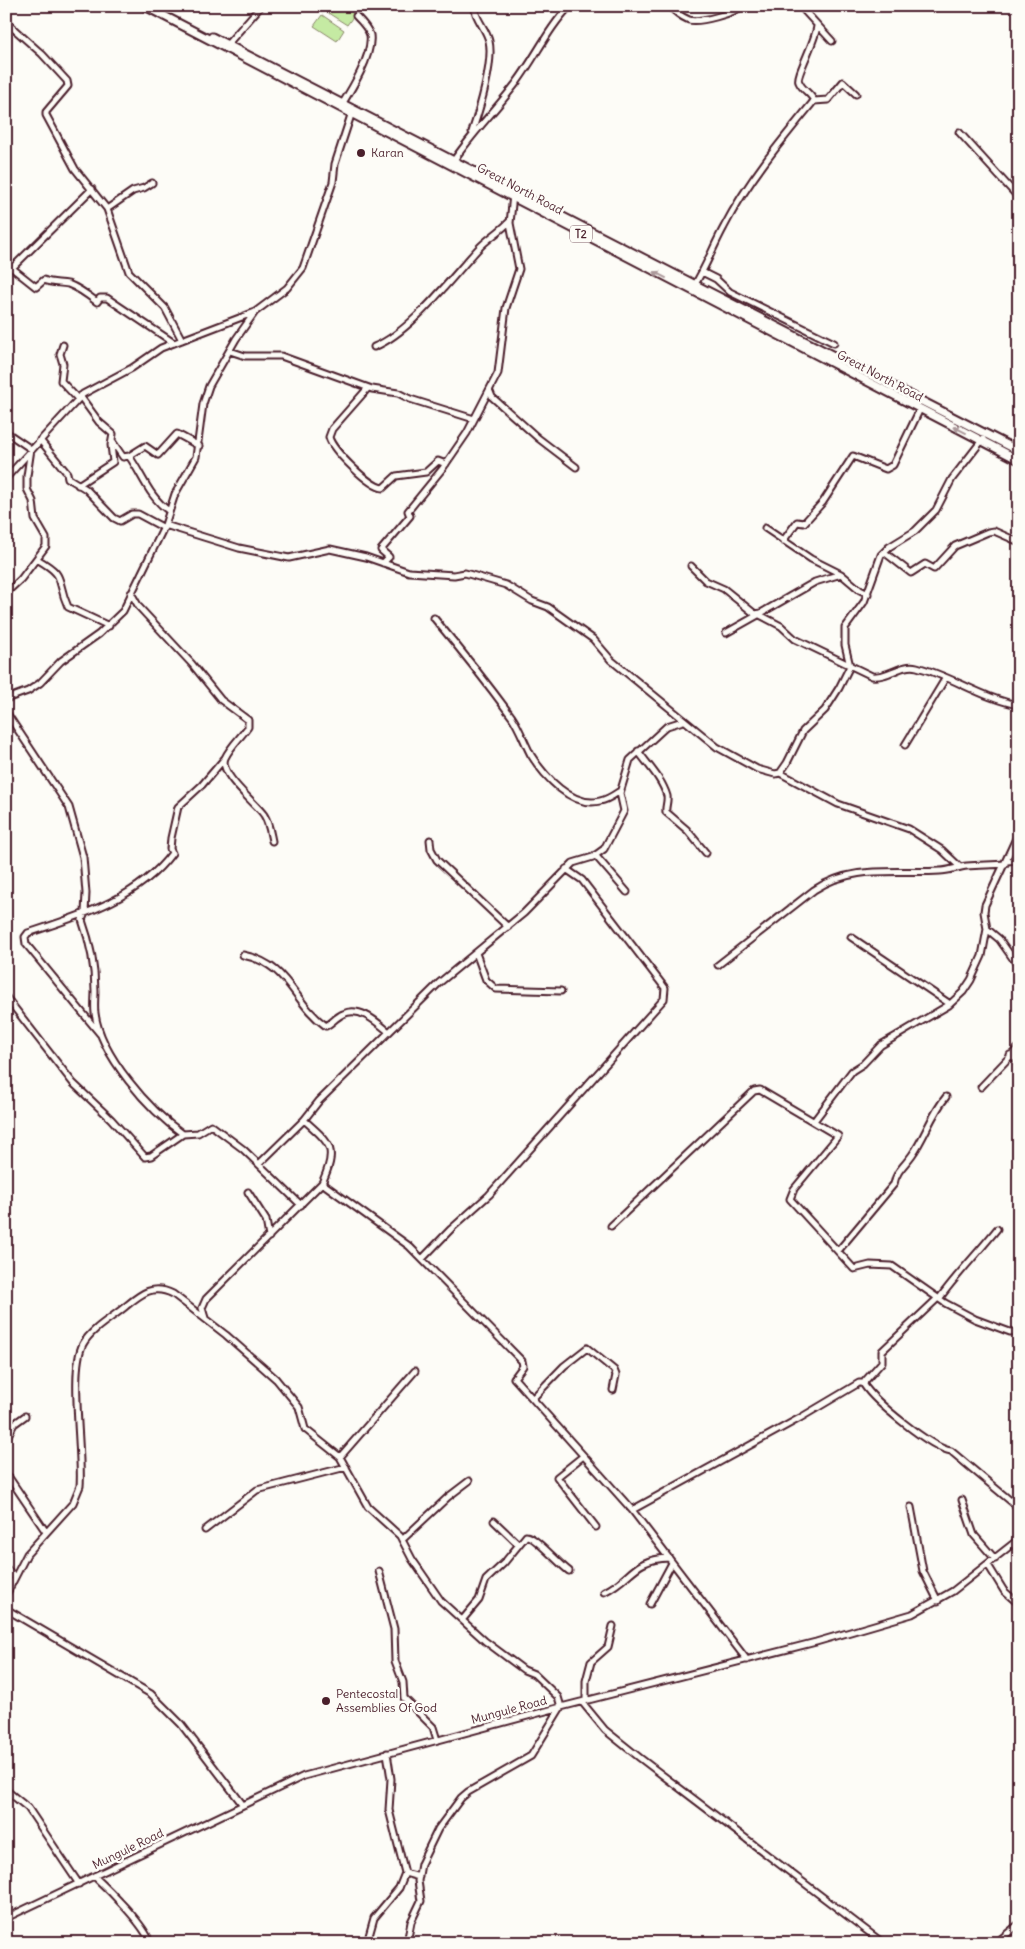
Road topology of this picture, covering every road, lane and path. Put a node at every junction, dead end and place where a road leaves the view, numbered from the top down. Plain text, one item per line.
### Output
1 (144, 6) edge
2 (152, 6) edge
3 (261, 6) edge
4 (474, 6) edge
5 (570, 6) edge
6 (670, 6) edge
7 (742, 6) edge
8 (800, 6) edge
9 (356, 16) dead end
10 (6, 22) edge
11 (817, 26) junction
12 (832, 41) dead end
13 (225, 47) junction
14 (856, 94) dead end
15 (814, 101) junction
16 (340, 106) junction
17 (352, 112) junction
18 (959, 132) dead end
19 (472, 135) junction
20 (452, 163) junction
21 (152, 183) dead end
22 (92, 189) junction
23 (513, 195) junction
24 (1019, 198) edge
25 (107, 209) junction
26 (510, 221) junction
27 (702, 272) junction
28 (693, 288) junction
29 (255, 312) junction
30 (182, 340) junction
31 (174, 343) junction
32 (834, 343) dead end
33 (62, 345) dead end
34 (374, 347) dead end
35 (230, 351) junction
36 (368, 388) junction
37 (490, 392) junction
38 (78, 397) junction
39 (920, 410) junction
40 (474, 419) junction
41 (6, 432) edge
42 (984, 438) junction
43 (40, 440) junction
44 (112, 442) junction
45 (198, 446) junction
46 (31, 449) junction
47 (1019, 451) edge
48 (129, 456) junction
49 (1019, 460) edge
50 (446, 464) junction
51 (576, 467) dead end
52 (6, 478) edge
53 (78, 485) junction
54 (168, 511) junction
55 (165, 527) junction
56 (765, 528) dead end
57 (783, 541) junction
58 (1019, 542) edge
59 (884, 552) junction
60 (36, 559) junction
61 (384, 563) junction
62 (691, 566) dead end
63 (841, 574) junction
64 (6, 593) edge
65 (131, 594) junction
66 (868, 594) junction
67 (758, 614) junction
68 (434, 618) dead end
69 (109, 626) junction
70 (726, 633) dead end
71 (850, 666) junction
72 (945, 679) junction
73 (6, 699) edge
74 (1019, 705) edge
75 (6, 712) edge
76 (683, 721) junction
77 (905, 745) dead end
78 (638, 751) junction
79 (225, 758) junction
80 (780, 773) junction
81 (620, 791) junction
82 (1019, 832) edge
83 (430, 840) dead end
84 (272, 841) dead end
85 (706, 853) dead end
86 (596, 855) junction
87 (1019, 860) edge
88 (1006, 862) junction
89 (960, 867) junction
90 (566, 870) junction
91 (627, 892) dead end
92 (85, 913) junction
93 (508, 927) junction
94 (987, 929) junction
95 (851, 937) dead end
96 (476, 953) junction
97 (242, 956) dead end
98 (718, 965) dead end
99 (1019, 967) edge
100 (561, 991) dead end
101 (6, 997) edge
102 (950, 1004) junction
103 (390, 1032) junction
104 (102, 1036) junction
105 (1019, 1047) edge
106 (1010, 1055) junction
107 (1019, 1061) edge
108 (981, 1087) dead end
109 (946, 1097) dead end
110 (304, 1120) junction
111 (814, 1121) junction
112 (183, 1134) junction
113 (260, 1164) junction
114 (322, 1183) junction
115 (248, 1192) dead end
116 (302, 1205) junction
117 (611, 1226) dead end
118 (997, 1229) dead end
119 (269, 1238) junction
120 (838, 1251) junction
121 (422, 1259) junction
122 (939, 1299) junction
123 (205, 1318) junction
124 (1019, 1331) edge
125 (415, 1371) dead end
126 (864, 1383) junction
127 (612, 1390) dead end
128 (533, 1398) junction
129 (25, 1416) dead end
130 (6, 1439) edge
131 (340, 1457) junction
132 (582, 1457) junction
133 (346, 1467) junction
134 (6, 1473) edge
135 (469, 1481) dead end
136 (962, 1500) dead end
137 (911, 1507) dead end
138 (1019, 1508) edge
139 (632, 1510) junction
140 (494, 1521) dead end
141 (596, 1527) dead end
142 (205, 1530) dead end
143 (46, 1532) junction
144 (1019, 1539) edge
145 (402, 1540) junction
146 (518, 1544) junction
147 (994, 1559) junction
148 (671, 1560) junction
149 (988, 1565) junction
150 (6, 1568) edge
151 (379, 1571) dead end
152 (569, 1571) dead end
153 (14, 1577) junction
154 (604, 1592) dead end
155 (6, 1595) edge
156 (938, 1601) junction
157 (650, 1604) dead end
158 (1019, 1604) edge
159 (6, 1609) edge
160 (463, 1619) junction
161 (613, 1626) dead end
162 (747, 1660) junction
163 (584, 1701) junction
164 (561, 1707) junction
165 (437, 1740) junction
166 (387, 1753) junction
167 (6, 1790) edge
168 (243, 1804) junction
169 (405, 1874) junction
170 (94, 1876) junction
171 (418, 1877) junction
172 (80, 1884) junction
173 (6, 1918) edge
174 (1019, 1924) edge
175 (150, 1943) edge
176 (367, 1943) edge
177 (407, 1943) edge
178 (883, 1943) edge
179 (996, 1943) edge

1 - 13 highway, Great North Road / T2
2 - 13 highway, Great North Road / T2
3 - 13 street
4 - 19 street
5 - 19 street
6 - 7 street
8 - 11 street
9 - 16 street
10 - 22 street
11 - 12 street
11 - 15 street
13 - 16 highway, Great North Road / T2
14 - 15 street
15 - 27 street
16 - 17 highway, Great North Road / T2
17 - 20 highway, Great North Road / T2
17 - 29 street
18 - 24 street
19 - 20 street
20 - 23 highway, Great North Road / T2
21 - 25 street
22 - 25 street
22 - 31 street
23 - 26 street
23 - 28 highway, Great North Road / T2
25 - 30 street
26 - 34 street
26 - 37 street
27 - 28 street
27 - 32 street
28 - 39 highway, Great North Road / T2
28 - 42 highway, Great North Road / T2
29 - 30 street
29 - 35 street
30 - 31 street
31 - 38 street
33 - 38 street
35 - 36 street
35 - 45 street
36 - 40 street
36 - 50 street
37 - 40 street
37 - 51 street
38 - 43 street
38 - 44 street
42 -> 39 highway, Great North Road / T2
39 - 57 street
40 - 50 street
41 - 46 street
42 - 47 highway, Great North Road / T2
42 - 49 highway, Great North Road / T2
42 - 59 street
43 - 46 street
43 - 53 street
44 - 48 street
44 - 53 street
45 - 48 street
45 - 54 street
46 - 52 street
46 - 60 street
48 - 54 street
50 - 61 street
53 - 55 street
54 - 55 street
55 - 61 street
55 - 65 street
56 - 57 street
57 - 63 street
58 - 59 street
59 - 66 street
60 - 64 street
60 - 69 street
61 - 76 street
62 - 67 street
63 - 66 street
63 - 67 street
65 - 69 street
65 - 79 street
66 - 71 street
67 - 70 street
67 - 71 street
68 - 81 street
69 - 73 street
71 - 72 street
71 - 80 street
72 - 74 street
72 - 77 street
75 - 92 street
76 - 78 street
76 - 80 street
78 - 81 street
78 - 85 street
79 - 84 street
79 - 92 street
80 - 89 street
81 - 86 street
82 - 88 street
83 - 93 street
86 - 90 street
86 - 91 street
87 - 88 street
88 - 89 street
88 - 94 street
89 - 98 street
90 - 93 street
90 - 121 street
92 - 104 street
92 - 104 street
93 - 96 street
94 - 99 street
94 - 102 street
95 - 102 street
96 - 100 street
96 - 103 street
97 - 103 street
101 - 112 street
102 - 111 street
103 - 110 street
104 - 112 street
105 - 106 street
106 - 107 street
106 - 108 street
109 - 120 street
110 - 113 street
110 - 114 street
111 - 117 street
111 - 120 street
112 - 113 street
113 - 116 street
114 - 116 street
114 - 121 street
115 - 119 street
116 - 119 street
118 - 122 street
119 - 123 street
120 - 122 street
121 - 128 street
122 - 124 street
122 - 126 street
123 - 131 street
123 - 143 street
125 - 131 street
126 - 138 street
126 - 139 street
127 - 128 street
128 - 132 street
129 - 130 street
131 - 133 street
132 - 139 street
132 - 141 street
133 - 142 street
133 - 145 street
134 - 143 street
135 - 145 street
136 - 147 street
137 - 156 street
139 - 148 street
140 - 146 street
143 - 153 street
144 - 147 street, Mungule Road
145 - 160 street
146 - 152 street
146 - 160 street
147 - 149 street, Mungule Road
148 - 154 street
148 - 157 street
148 - 162 street
149 - 156 street, Mungule Road
149 - 158 street
150 - 153 street
151 - 165 street
153 - 155 street
156 - 162 street, Mungule Road
159 - 168 street
160 - 164 street
161 - 163 street
162 - 163 street, Mungule Road
163 - 164 street, Mungule Road
163 - 178 street
164 - 165 street, Mungule Road
164 - 171 street
165 - 166 street, Mungule Road
166 - 168 street, Mungule Road
166 - 169 street
167 - 172 street
168 - 170 street, Mungule Road
169 - 171 street
169 - 176 street
170 - 172 street, Mungule Road
170 - 175 street
171 - 177 street
172 - 173 street, Mungule Road
174 - 179 street

